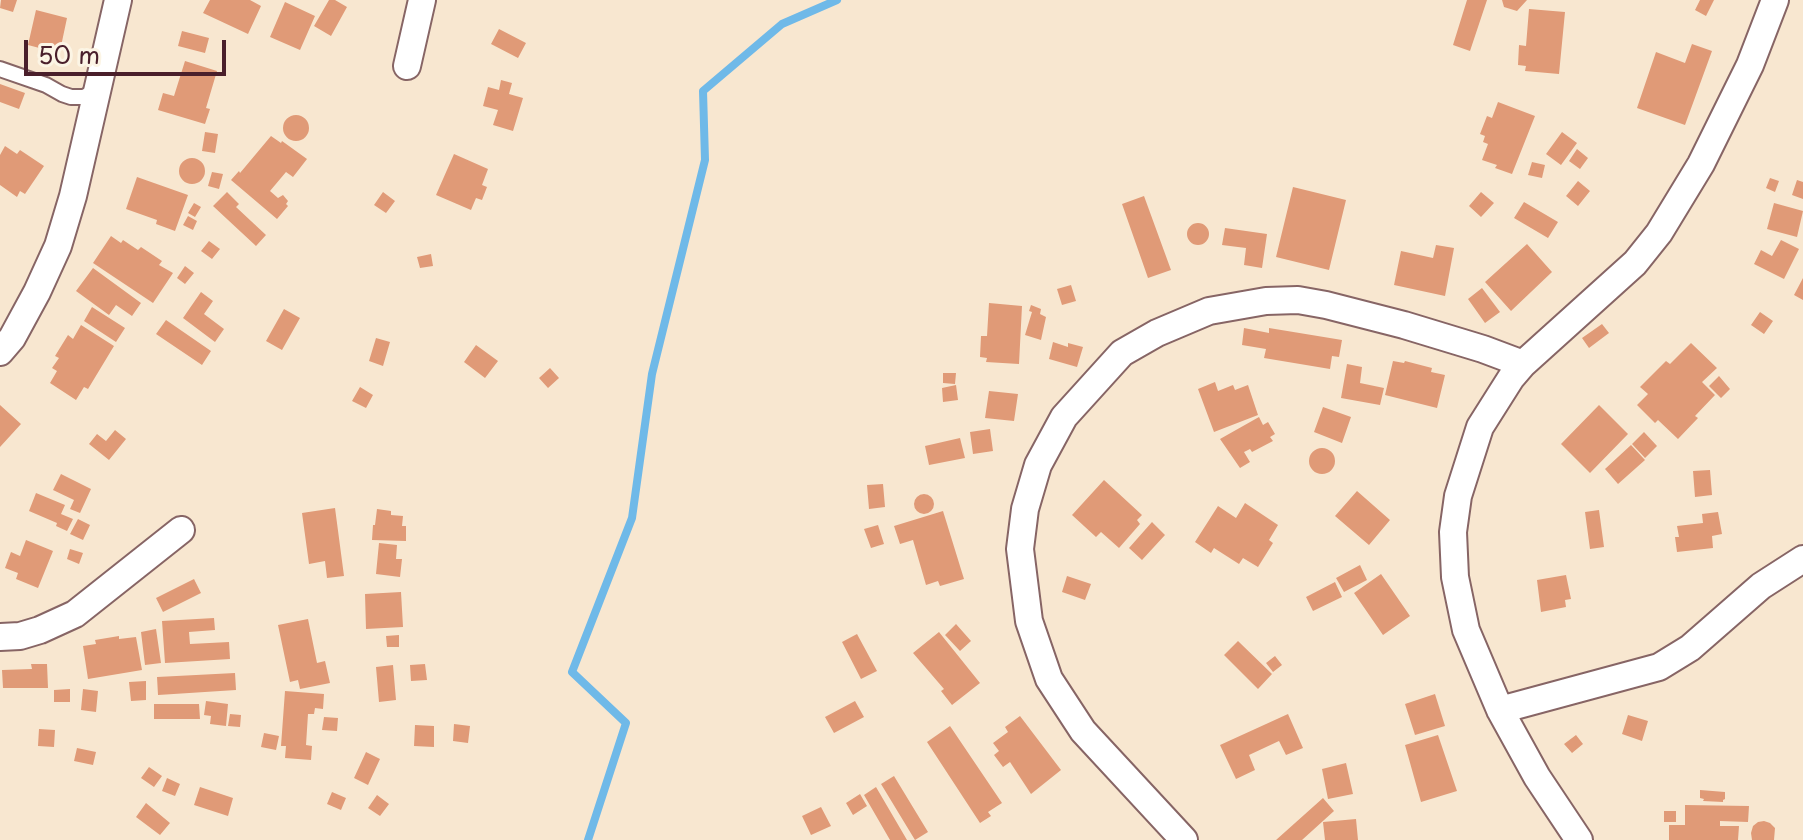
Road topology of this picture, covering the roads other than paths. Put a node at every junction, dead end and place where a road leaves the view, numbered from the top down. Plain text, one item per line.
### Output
1 (118, 0) edge
2 (422, 0) edge
3 (1775, 0) edge
4 (407, 66) dead end
5 (0, 69) edge
6 (98, 90) junction
7 (0, 352) edge
8 (1523, 364) junction
9 (181, 530) dead end
10 (1803, 559) edge
11 (0, 637) edge
12 (1500, 710) junction
13 (1184, 840) edge
14 (1579, 840) edge

1 - 6 street
2 - 4 street
3 - 8 street
5 - 6 lane
6 - 7 street
8 - 12 street
8 - 13 street
9 - 11 street
10 - 12 street
12 - 14 street

